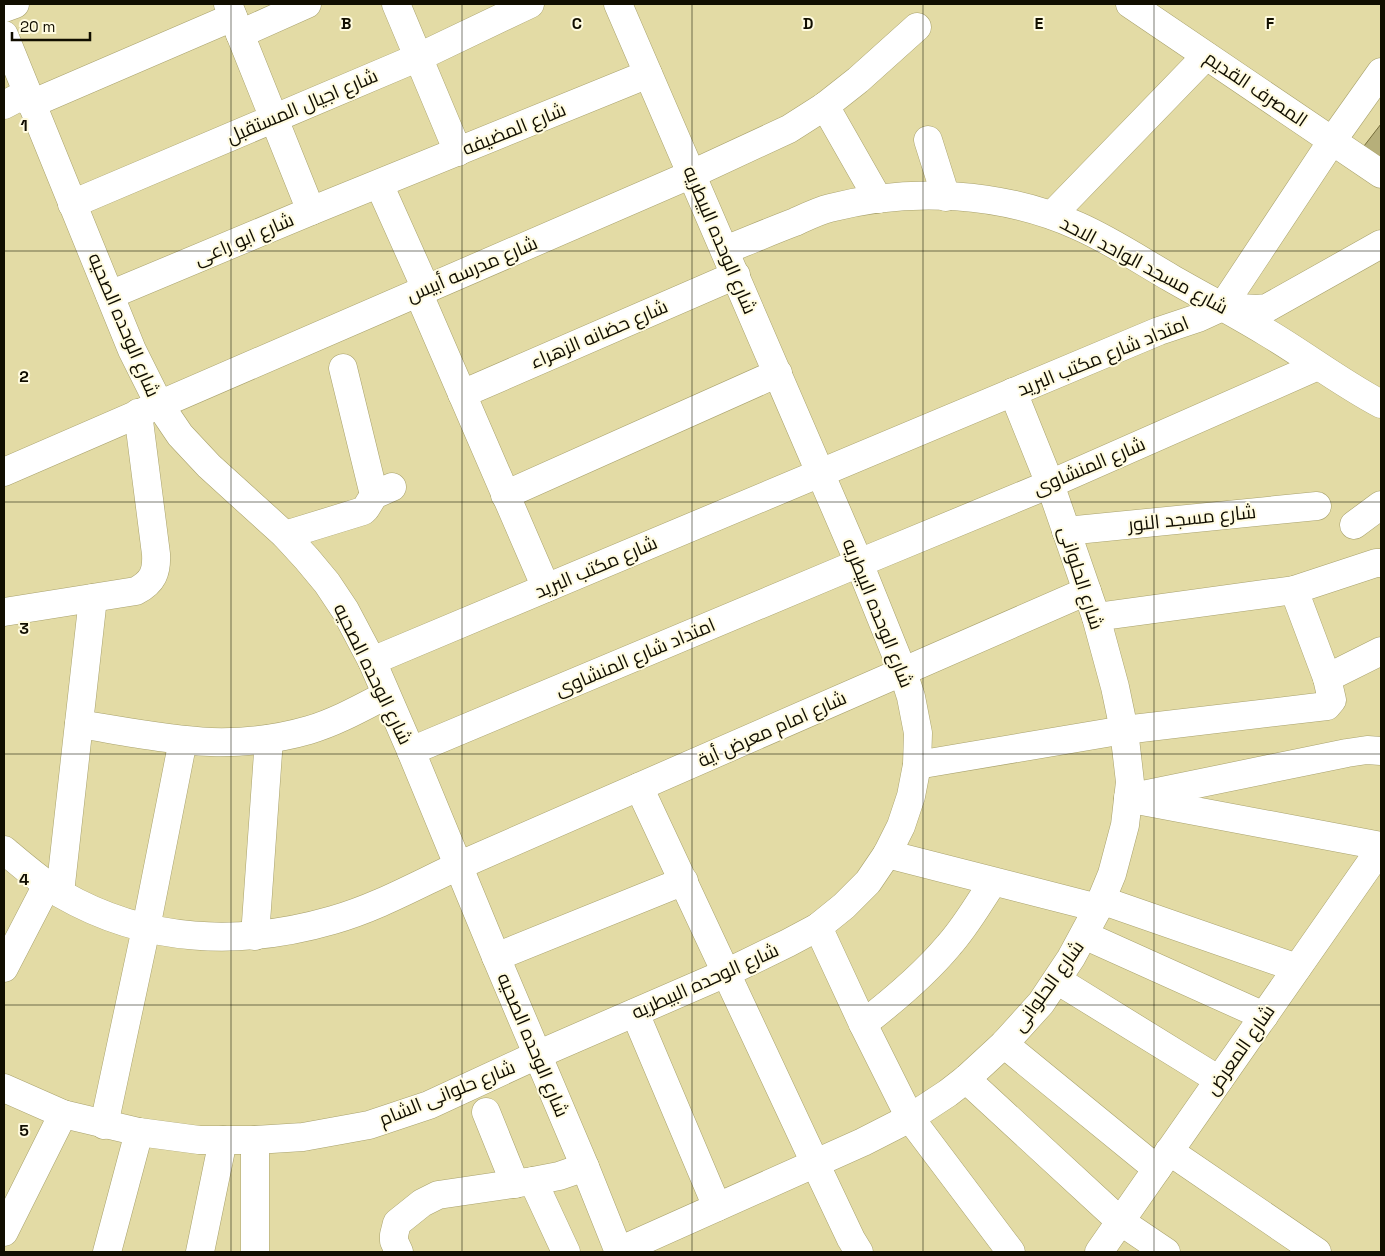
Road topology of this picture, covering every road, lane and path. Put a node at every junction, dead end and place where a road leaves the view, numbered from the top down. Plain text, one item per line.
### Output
1 (15, 4) edge
2 (307, 4) edge
3 (396, 4) edge
4 (530, 4) edge
5 (618, 4) edge
6 (1130, 4) edge
7 (4, 8) edge
8 (234, 18) edge
9 (917, 27) dead end
10 (4, 35) edge
11 (1206, 56) junction
12 (419, 57) junction
13 (1381, 72) edge
14 (648, 74) junction
15 (16, 97) edge
16 (826, 106) junction
17 (274, 118) junction
18 (928, 140) dead end
19 (1332, 141) junction
20 (458, 152) junction
21 (692, 174) junction
22 (1381, 174) edge
23 (379, 184) junction
24 (946, 197) junction
25 (878, 200) junction
26 (72, 204) junction
27 (311, 211) junction
28 (1052, 215) junction
29 (1381, 244) edge
30 (725, 250) junction
31 (736, 275) junction
32 (422, 290) junction
33 (110, 295) junction
34 (1222, 307) junction
35 (1318, 366) junction
36 (343, 368) dead end
37 (778, 373) junction
38 (1013, 392) junction
39 (462, 394) junction
40 (1380, 402) edge
41 (148, 409) junction
42 (4, 472) edge
43 (820, 473) junction
44 (1050, 484) junction
45 (506, 495) junction
46 (1381, 505) edge
47 (1317, 506) dead end
48 (1354, 525) dead end
49 (1066, 531) junction
50 (285, 535) junction
51 (859, 562) junction
52 (1381, 563) edge
53 (546, 588) junction
54 (1294, 590) junction
55 (1087, 591) junction
56 (93, 598) junction
57 (4, 612) edge
58 (1096, 617) junction
59 (1381, 651) edge
60 (372, 661) junction
61 (903, 672) junction
62 (1327, 678) junction
63 (386, 696) junction
64 (79, 724) junction
65 (1124, 730) junction
66 (269, 739) junction
67 (183, 740) junction
68 (411, 751) junction
69 (1381, 751) edge
70 (917, 764) junction
71 (640, 787) junction
72 (1128, 798) junction
73 (1381, 847) edge
74 (4, 850) edge
75 (887, 854) junction
76 (458, 866) junction
77 (684, 881) junction
78 (993, 882) junction
79 (54, 889) junction
80 (1100, 904) junction
81 (818, 927) junction
82 (146, 928) junction
83 (1084, 935) junction
84 (256, 936) junction
85 (496, 957) junction
86 (4, 968) edge
87 (1298, 968) junction
88 (726, 974) junction
89 (1057, 980) junction
90 (635, 1013) junction
91 (1264, 1016) junction
92 (863, 1024) junction
93 (1004, 1044) junction
94 (538, 1055) junction
95 (966, 1079) junction
96 (1219, 1080) junction
97 (4, 1088) edge
98 (486, 1112) dead end
99 (63, 1114) junction
100 (910, 1118) junction
101 (104, 1125) junction
102 (139, 1132) junction
103 (223, 1140) junction
104 (255, 1140) junction
105 (1163, 1160) junction
106 (815, 1164) junction
107 (585, 1167) junction
108 (524, 1183) junction
109 (717, 1207) junction
110 (1120, 1221) junction
111 (4, 1232) edge
112 (107, 1252) edge
113 (200, 1252) edge
114 (255, 1252) edge
115 (399, 1252) edge
116 (566, 1252) edge
117 (619, 1252) edge
118 (859, 1252) edge
119 (1011, 1252) edge
120 (1099, 1252) edge
121 (1166, 1252) edge
122 (1317, 1252) edge

1 - 7 street
2 - 8 street
3 - 12 street
4 - 12 street, شارع اجيال المستقبل
5 - 14 street, شارع الوحده البيطريه
6 - 11 street, المصرف القديم
8 - 15 street
8 - 17 street
9 - 16 street, شارع مدرسه أبيس
10 - 15 street, شارع الوحده الصحيه
11 - 19 street, المصرف القديم
11 - 28 street
12 - 17 street, شارع اجيال المستقبل
12 - 20 street
13 - 19 street
14 - 20 street, شارع المضيفه
14 - 21 street, شارع الوحده البيطريه
15 - 26 street, شارع الوحده الصحيه
16 - 21 street, شارع مدرسه أبيس
16 - 25 street
17 - 26 street, شارع اجيال المستقبل
17 - 27 street
18 - 24 street
19 - 22 street, المصرف القديم
19 - 34 street
20 - 23 street, شارع المضيفه
21 - 30 street, شارع الوحده البيطريه
21 - 32 street, شارع مدرسه أبيس
23 - 27 street, شارع ابو راعى
23 - 32 street
24 - 25 street, شارع مسجد الواحد الاحد
24 - 28 street, شارع مسجد الواحد الاحد
25 - 30 street, شارع مسجد الواحد الاحد
26 - 33 street, شارع الوحده الصحيه
27 - 33 street, شارع ابو راعى
28 - 34 street, شارع مسجد الواحد الاحد
29 - 34 street, امتداد شارع مكتب البريد
30 - 31 street, شارع الوحده البيطريه
31 - 37 street, شارع الوحده البيطريه
31 - 39 street, شارع حضانه الزهراء
32 - 39 street
32 - 41 street, شارع مدرسه أبيس
33 - 41 street, شارع الوحده الصحيه
34 - 35 street, شارع مسجد الواحد الاحد
34 - 38 street, امتداد شارع مكتب البريد
35 - 40 street, شارع مسجد الواحد الاحد
35 - 44 street, شارع المنشاوى
36 - 50 street
37 - 43 street, شارع الوحده البيطريه
37 - 45 street
38 - 43 street, امتداد شارع مكتب البريد
38 - 44 street, شارع الحلوانى
39 - 45 street
41 - 42 street, شارع مدرسه أبيس
41 - 50 street, شارع الوحده الصحيه
41 - 56 street
43 - 51 street, شارع الوحده البيطريه
43 - 53 street, شارع مكتب البريد
44 - 49 street, شارع الحلوانى
44 - 51 street, شارع المنشاوى
45 - 53 street
46 - 48 street
47 - 49 street, شارع مسجد النور
49 - 55 street, شارع الحلوانى
50 - 60 street, شارع الوحده الصحيه
51 - 61 street, شارع الوحده البيطريه
51 - 68 street, امتداد شارع المنشاوى
52 - 54 street
53 - 60 street, شارع مكتب البريد
54 - 58 street
54 - 62 street
55 - 58 street, شارع الحلوانى
55 - 61 street, شارع امام معرض أية
56 - 57 street
56 - 64 street
58 - 65 street, شارع الحلوانى
59 - 62 street
60 - 63 street, شارع الوحده الصحيه
61 - 70 street, شارع الوحده البيطريه
61 - 71 street, شارع امام معرض أية
62 - 65 street
63 - 66 street
63 - 68 street, شارع الوحده الصحيه
64 - 67 street
64 - 79 street
65 - 70 street
65 - 72 street, شارع الحلوانى
66 - 67 street
66 - 84 street
67 - 82 street
68 - 76 street, شارع الوحده الصحيه
69 - 72 street
70 - 75 street, شارع الوحده البيطريه
71 - 76 street, شارع امام معرض أية
71 - 77 street
72 - 73 street
72 - 80 street, شارع الحلوانى
73 - 87 street, شارع المعرض
74 - 79 street, شارع امام معرض أية
75 - 78 street
75 - 81 street, شارع الوحده البيطريه
76 - 84 street, شارع امام معرض أية
76 - 85 street, شارع الوحده الصحيه
77 - 85 street
77 - 88 street
78 - 80 street
78 - 92 street
79 - 82 street, شارع امام معرض أية
79 - 86 street
80 - 83 street, شارع الحلوانى
80 - 87 street
81 - 88 street, شارع الوحده البيطريه
81 - 92 street
82 - 84 street, شارع امام معرض أية
82 - 101 street
83 - 89 street, شارع الحلوانى
83 - 91 street
85 - 94 street, شارع الوحده الصحيه
87 - 91 street, شارع المعرض
88 - 90 street, شارع الوحده البيطريه
88 - 106 street
89 - 93 street, شارع الحلوانى
89 - 96 street
90 - 94 street, شارع الوحده البيطريه
90 - 109 street
91 - 96 street, شارع المعرض
92 - 100 street
93 - 95 street, شارع الحلوانى
93 - 105 street
94 - 104 street, شارع حلوانى الشام
94 - 107 street, شارع الوحده الصحيه
95 - 100 street, شارع الحلوانى
95 - 110 street
96 - 105 street, شارع المعرض
97 - 99 street, شارع حلوانى الشام
98 - 108 street
99 - 101 street, شارع حلوانى الشام
99 - 111 street
100 - 106 street, شارع الحلوانى
100 - 119 street
101 - 102 street, شارع حلوانى الشام
102 - 103 street, شارع حلوانى الشام
102 - 112 street
103 - 104 street, شارع حلوانى الشام
103 - 113 street
104 - 114 street
105 - 110 street, شارع المعرض
105 - 122 street
106 - 109 street, شارع الحلوانى
106 - 118 street
107 - 108 street
107 - 117 street, شارع الوحده الصحيه
108 - 115 street
108 - 116 street
109 - 117 street, شارع الحلوانى
110 - 120 street, شارع المعرض
110 - 121 street

